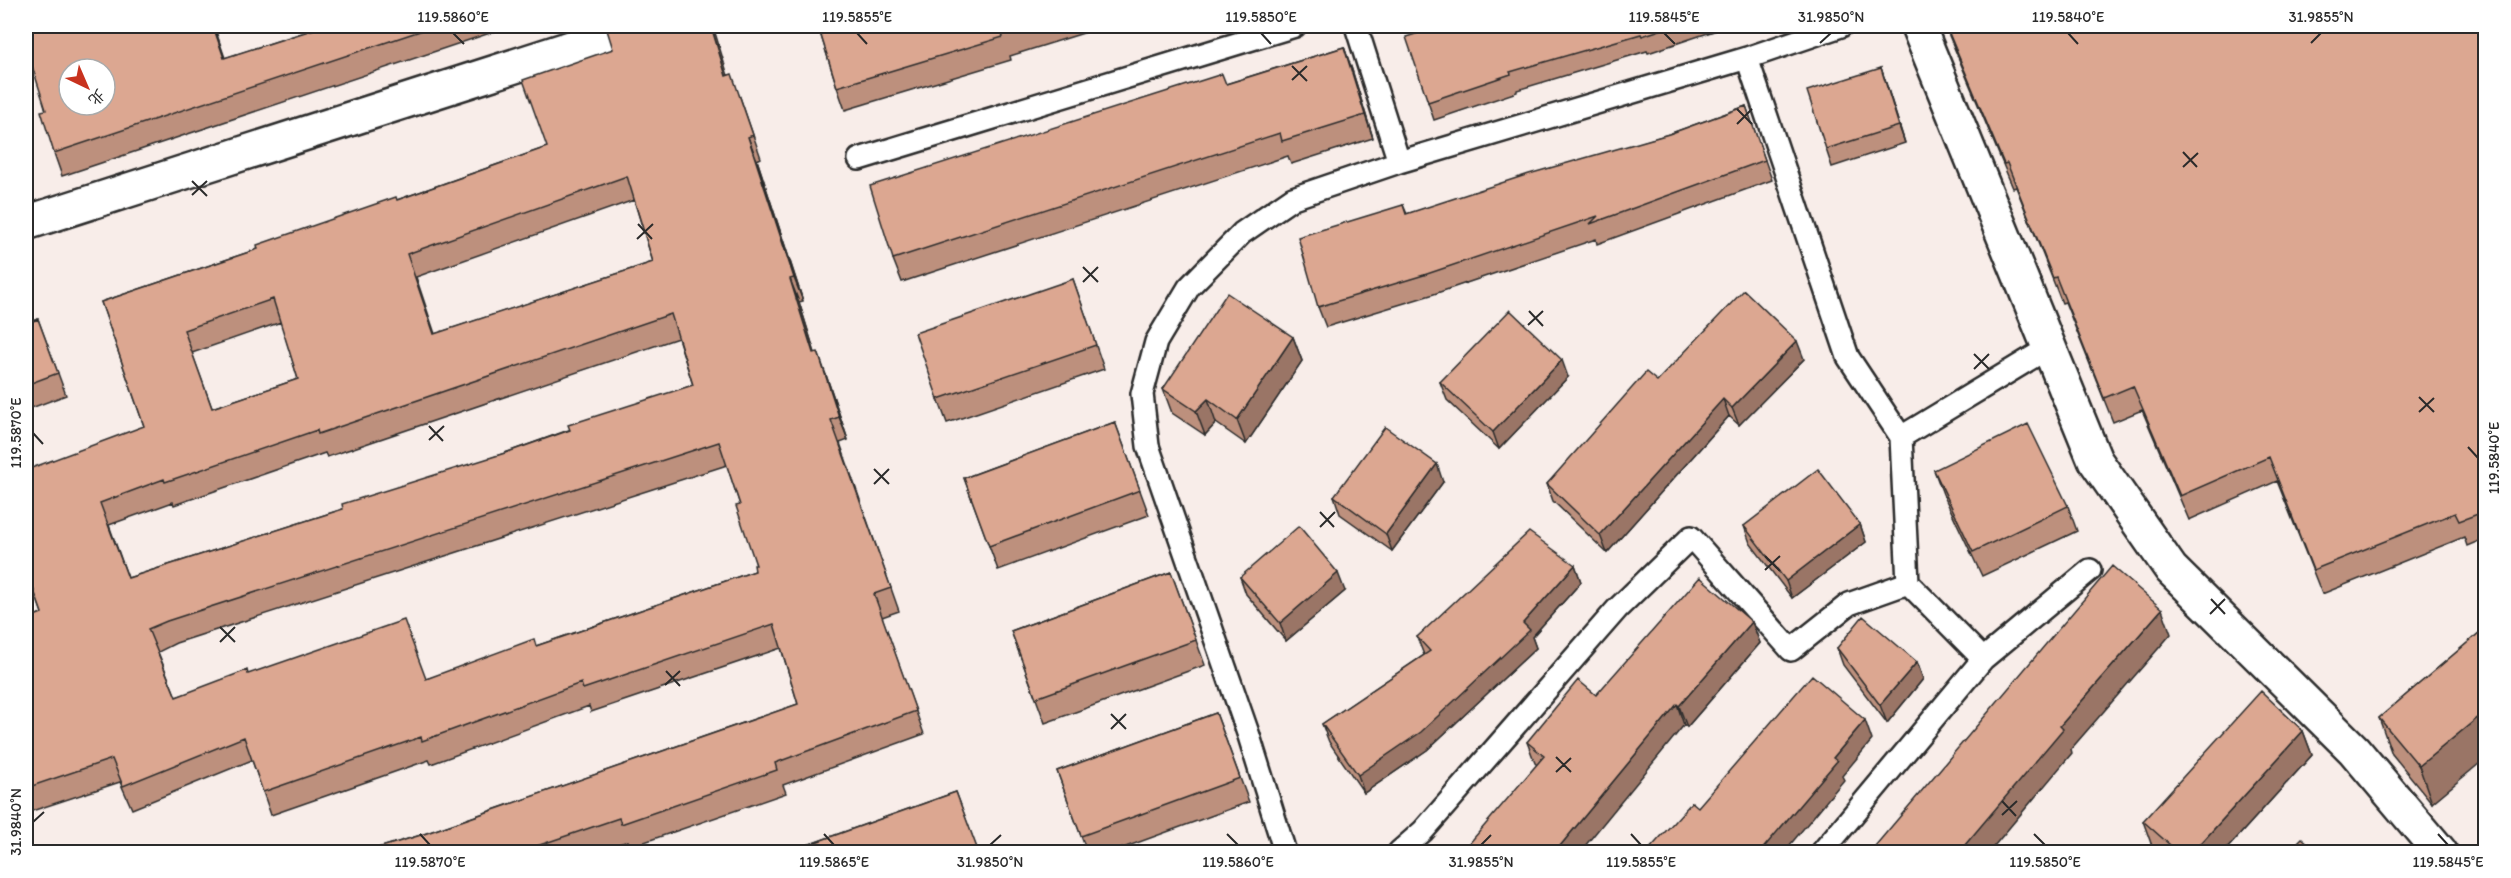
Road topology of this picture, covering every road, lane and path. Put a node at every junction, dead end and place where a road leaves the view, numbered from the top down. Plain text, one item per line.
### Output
1 (639, 26) edge
2 (1294, 26) edge
3 (1356, 26) edge
4 (1841, 26) edge
5 (1918, 26) edge
6 (1747, 58) junction
7 (859, 159) dead end
8 (1399, 162) junction
9 (26, 223) edge
10 (2048, 348) junction
11 (1901, 437) junction
12 (2090, 570) dead end
13 (1908, 584) junction
14 (1983, 659) junction
15 (1285, 852) edge
16 (1399, 852) edge
17 (1822, 852) edge
18 (2440, 852) edge

1 - 9 street
2 - 7 lane
3 - 8 lane
4 - 6 lane
5 - 10 street
6 - 8 lane
6 - 11 lane
8 - 15 lane
10 - 11 lane
10 - 18 street
11 - 13 lane
12 - 14 lane
13 - 14 lane
13 - 16 lane
14 - 17 lane

